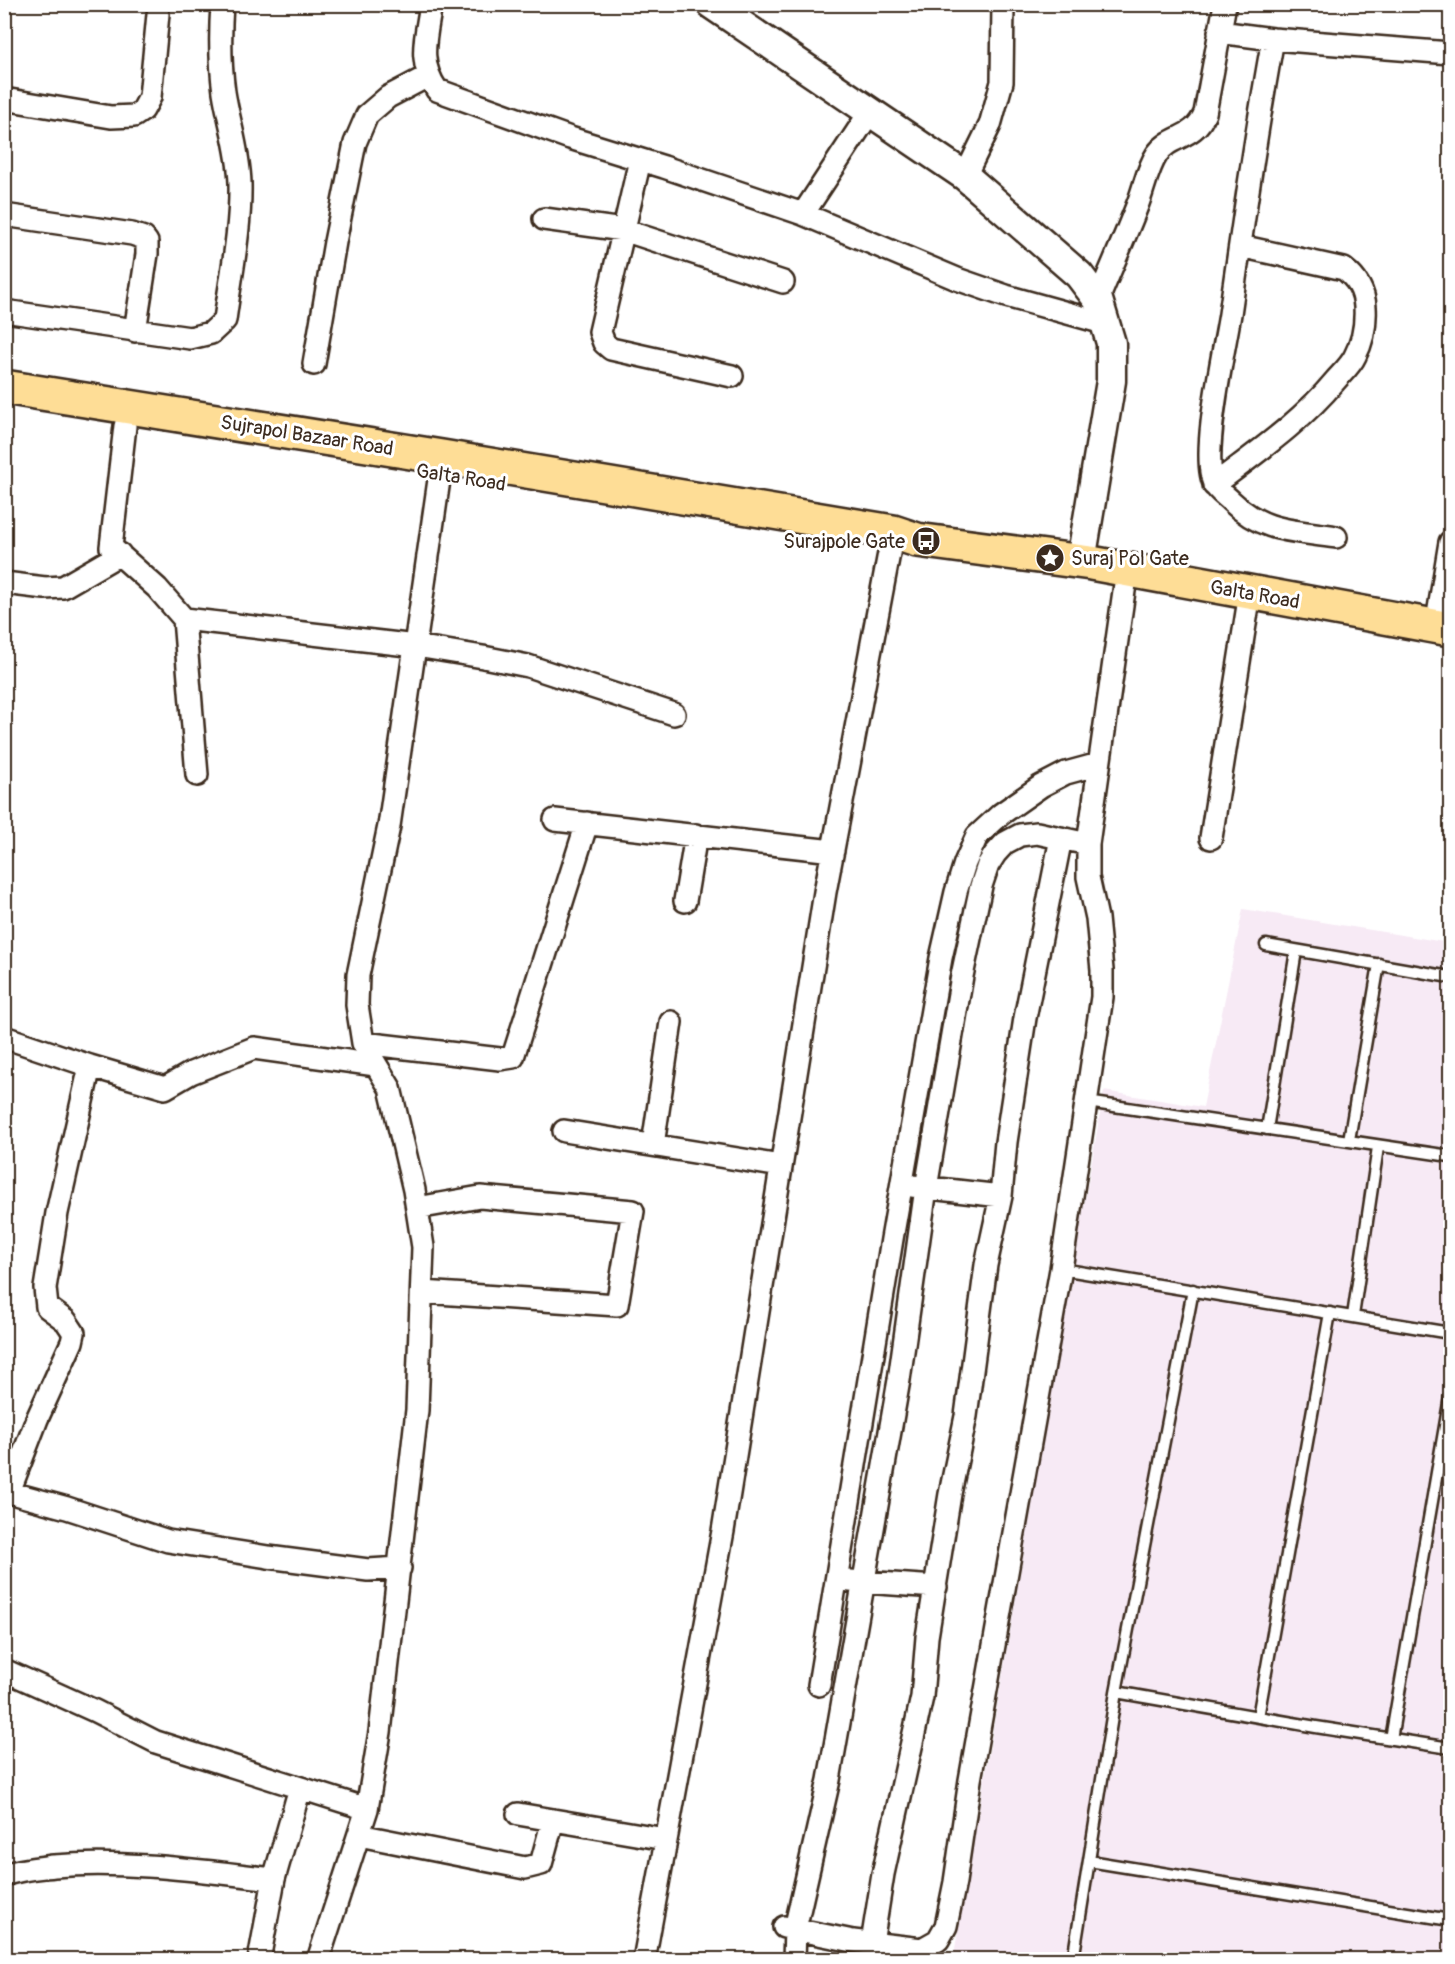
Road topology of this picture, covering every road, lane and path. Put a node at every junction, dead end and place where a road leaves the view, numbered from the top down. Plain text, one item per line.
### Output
1 (222, 4) edge
2 (432, 4) edge
3 (711, 4) edge
4 (1003, 4) edge
5 (1225, 4) edge
6 (158, 14) dead end
7 (1219, 32) junction
8 (1273, 39) junction
9 (1450, 52) edge
10 (428, 76) junction
11 (4, 99) edge
12 (870, 112) junction
13 (639, 160) junction
14 (965, 176) junction
15 (803, 214) junction
16 (4, 215) edge
17 (544, 219) dead end
18 (623, 230) junction
19 (1240, 246) junction
20 (783, 282) dead end
21 (4, 311) edge
22 (1103, 312) junction
23 (135, 331) junction
24 (314, 364) dead end
25 (732, 376) dead end
26 (4, 387) edge
27 (4, 407) edge
28 (125, 426) junction
29 (440, 473) junction
30 (1214, 485) junction
31 (1336, 537) dead end
32 (900, 540) junction
33 (1450, 542) edge
34 (120, 555) junction
35 (1081, 561) junction
36 (1127, 570) junction
37 (4, 584) edge
38 (1250, 593) junction
39 (184, 619) junction
40 (1443, 628) edge
41 (416, 646) junction
42 (674, 714) dead end
43 (1099, 764) junction
44 (196, 775) dead end
45 (555, 820) dead end
46 (587, 823) junction
47 (1011, 824) junction
48 (696, 835) junction
49 (1062, 838) junction
50 (1211, 838) dead end
51 (1088, 844) junction
52 (833, 851) junction
53 (685, 900) dead end
54 (1266, 945) dead end
55 (1296, 951) junction
56 (1379, 964) junction
57 (1450, 977) edge
58 (670, 1022) dead end
59 (4, 1037) edge
60 (363, 1043) junction
61 (376, 1065) junction
62 (90, 1066) junction
63 (1087, 1102) junction
64 (1267, 1129) junction
65 (564, 1131) dead end
66 (1349, 1140) junction
67 (653, 1145) junction
68 (1377, 1147) junction
69 (1450, 1156) edge
70 (781, 1166) junction
71 (914, 1187) junction
72 (1001, 1196) junction
73 (417, 1208) junction
74 (1061, 1269) junction
75 (1193, 1290) junction
76 (422, 1292) junction
77 (1330, 1313) junction
78 (1353, 1316) junction
79 (1450, 1333) edge
80 (1450, 1396) edge
81 (880, 1400) junction
82 (7, 1492) edge
83 (400, 1568) junction
84 (849, 1580) junction
85 (936, 1587) junction
86 (4, 1670) edge
87 (819, 1685) dead end
88 (1116, 1692) junction
89 (1258, 1717) junction
90 (1391, 1739) junction
91 (1450, 1748) edge
92 (300, 1788) junction
93 (367, 1809) junction
94 (518, 1814) dead end
95 (553, 1820) junction
96 (359, 1835) junction
97 (665, 1839) junction
98 (1089, 1861) junction
99 (4, 1875) edge
100 (274, 1879) junction
101 (789, 1887) dead end
102 (1450, 1920) edge
103 (789, 1928) junction
104 (872, 1943) junction
105 (259, 1959) edge
106 (318, 1959) edge
107 (644, 1959) edge
108 (779, 1959) edge
109 (794, 1959) edge
110 (1073, 1959) edge

1 - 23 street
2 - 10 street
3 - 12 street
4 - 14 street
5 - 7 street
6 - 11 street
7 - 8 street
7 - 22 street
8 - 9 street
8 - 19 street
10 - 13 street
10 - 24 street
12 - 14 street
12 - 15 street
13 - 15 street
13 - 18 street
14 - 22 street
15 - 22 street
16 - 23 street
17 - 18 street
18 - 20 street
18 - 25 street
19 - 30 street
19 - 30 street
21 - 23 street
22 - 35 street
26 - 32 main road, Sujrapol Bazaar Road
27 - 28 main road, Galta Road
28 - 29 main road, Galta Road
28 - 34 street
29 - 32 main road, Galta Road
29 - 41 street
30 - 31 street
32 - 35 main road, Galta Road
32 - 52 street
33 - 40 street
34 - 37 street
34 - 39 street
35 - 36 main road, Galta Road
36 - 38 main road, Galta Road
36 - 43 street
38 - 40 main road, Galta Road
38 - 50 street
39 - 41 street
39 - 44 street
41 - 42 street
41 - 60 street
43 - 47 street
43 - 51 street
45 - 46 street
46 - 48 street
46 - 60 street
47 - 49 street
47 - 71 street
48 - 52 street
48 - 53 street
49 - 51 street
49 - 72 street
51 - 63 street
52 - 70 street
54 - 55 lane
55 - 56 lane
55 - 64 lane
56 - 57 lane
56 - 66 lane
58 - 67 street
59 - 62 street
60 - 61 street
61 - 62 street
61 - 73 street
62 - 82 street
63 - 64 lane
63 - 74 street
64 - 66 lane
65 - 67 street
66 - 68 lane
67 - 70 street
68 - 69 lane
68 - 78 lane
70 - 97 street
71 - 72 street
71 - 81 street
71 - 81 street
72 - 85 street
73 - 76 street
73 - 76 street
74 - 75 lane
74 - 104 street
75 - 77 lane
75 - 88 lane
76 - 83 street
77 - 78 lane
77 - 89 lane
78 - 79 lane
80 - 90 lane
81 - 84 street
81 - 84 street
82 - 83 street
83 - 93 street
84 - 85 street
84 - 87 street
84 - 103 street
85 - 104 street
86 - 92 street
88 - 89 lane
88 - 98 lane
89 - 90 lane
90 - 91 lane
92 - 93 street
92 - 100 street
93 - 96 street
94 - 95 street
95 - 96 street
95 - 97 street
96 - 106 street
97 - 107 street
98 - 102 lane
98 - 110 lane
99 - 100 street
100 - 105 street
101 - 103 street
103 - 104 street
103 - 108 street
103 - 109 street

